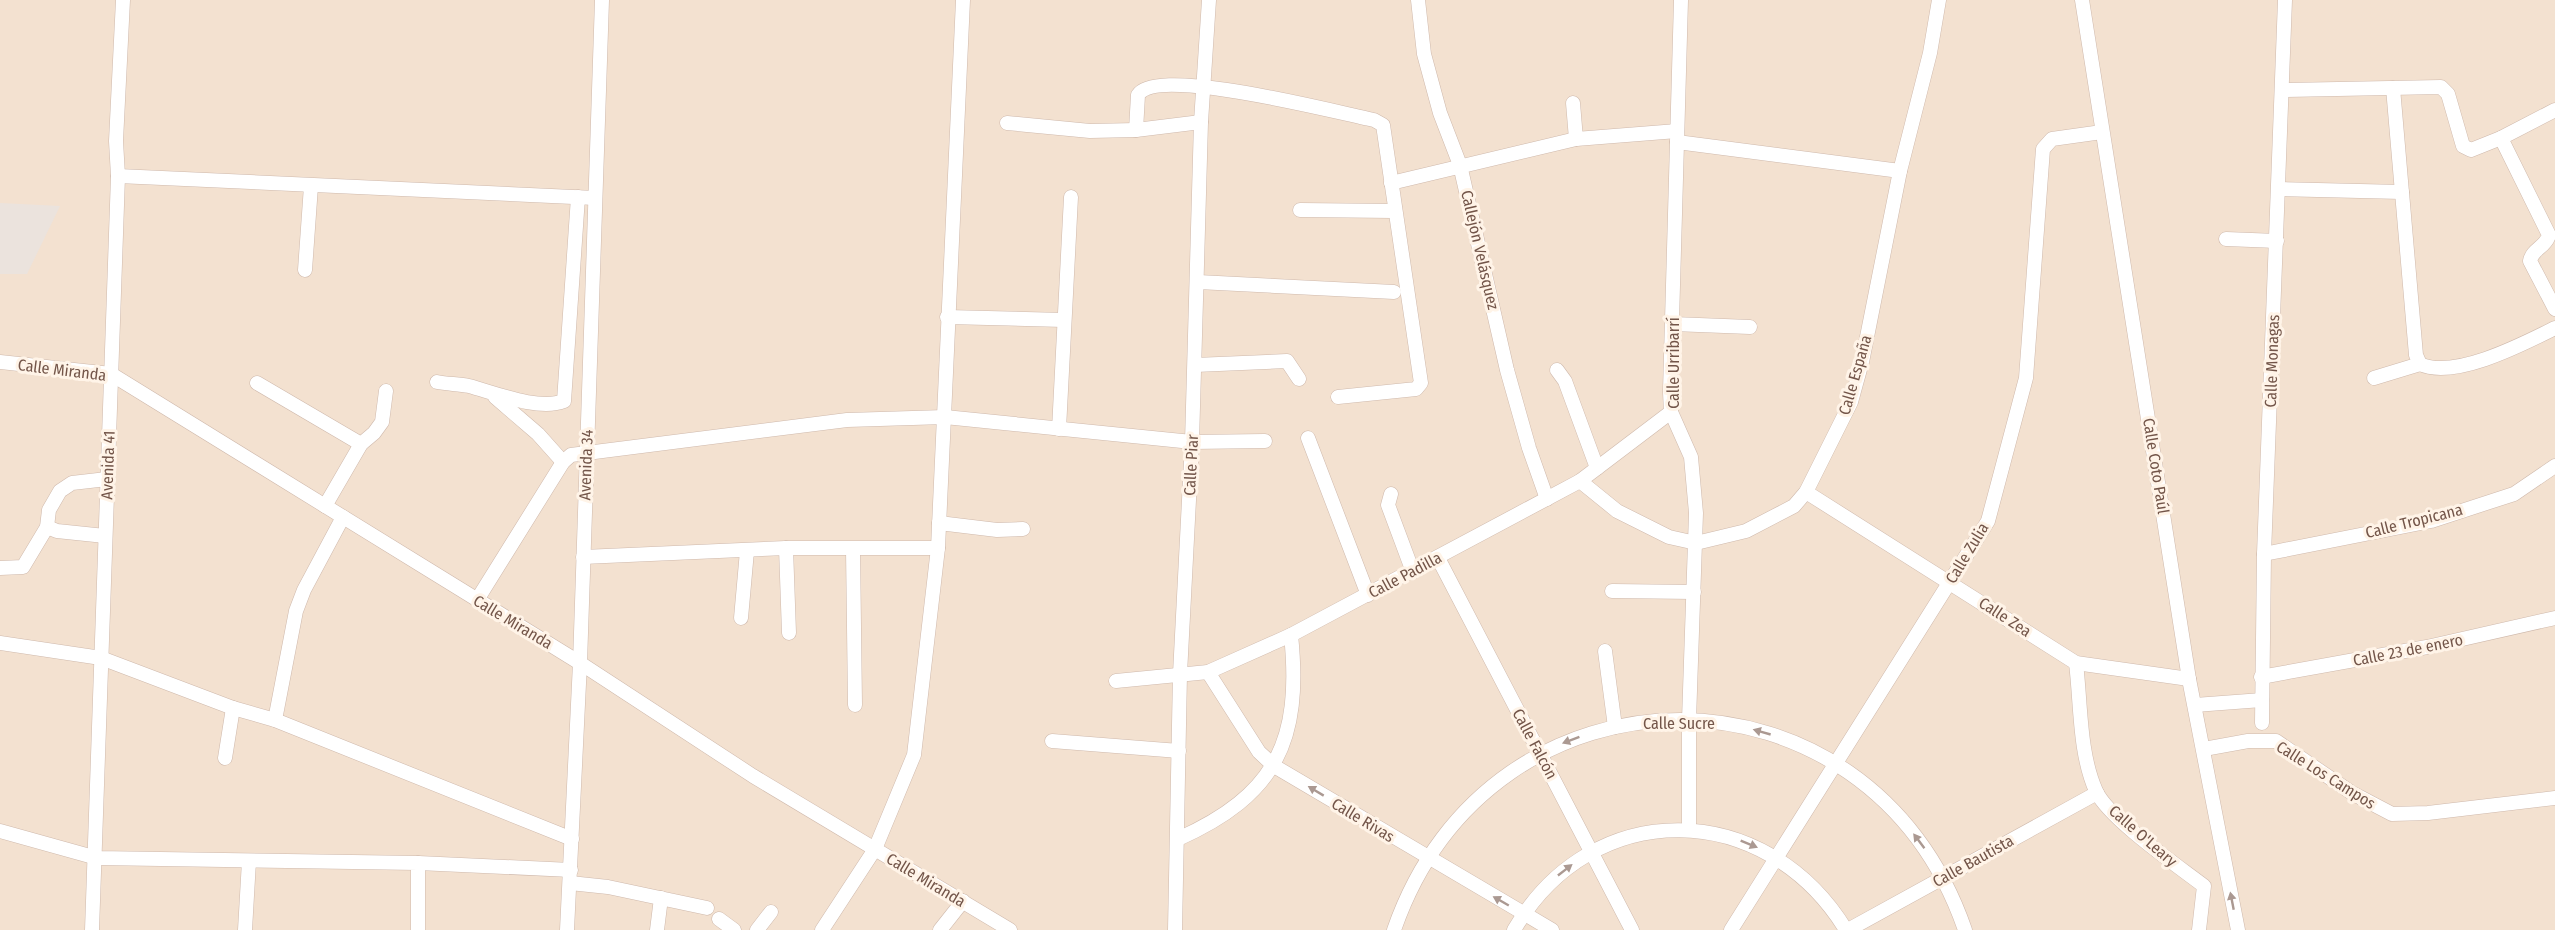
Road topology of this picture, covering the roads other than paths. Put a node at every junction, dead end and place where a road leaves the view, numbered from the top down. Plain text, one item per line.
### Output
1 (123, 0) edge
2 (602, 0) edge
3 (963, 0) edge
4 (1209, 0) edge
5 (1418, 0) edge
6 (1681, 0) edge
7 (1939, 0) edge
8 (2082, 0) edge
9 (2285, 0) edge
10 (1206, 85) junction
11 (2393, 88) junction
12 (2284, 90) junction
13 (1574, 103) dead end
14 (2555, 110) edge
15 (1202, 122) junction
16 (1007, 123) dead end
17 (1136, 130) junction
18 (2102, 132) junction
19 (1677, 136) junction
20 (2501, 138) junction
21 (1576, 139) junction
22 (1460, 165) junction
23 (1900, 171) junction
24 (118, 176) junction
25 (1391, 183) junction
26 (311, 186) junction
27 (2279, 189) junction
28 (2402, 192) junction
29 (579, 197) junction
30 (1071, 197) dead end
31 (595, 198) junction
32 (1300, 210) dead end
33 (1394, 211) junction
34 (2226, 239) dead end
35 (2277, 241) junction
36 (305, 270) dead end
37 (1198, 282) junction
38 (1394, 292) dead end
39 (2555, 309) edge
40 (947, 317) junction
41 (1064, 320) junction
42 (1673, 324) junction
43 (1750, 327) dead end
44 (2555, 328) edge
45 (0, 362) edge
46 (2420, 364) junction
47 (1195, 365) junction
48 (1557, 370) dead end
49 (111, 374) junction
50 (2374, 378) dead end
51 (1299, 379) dead end
52 (437, 382) dead end
53 (257, 383) dead end
54 (386, 391) dead end
55 (492, 395) junction
56 (1338, 397) dead end
57 (1671, 412) junction
58 (945, 417) junction
59 (1059, 429) junction
60 (1308, 438) dead end
61 (1266, 441) dead end
62 (1192, 442) junction
63 (361, 444) junction
64 (586, 452) junction
65 (562, 462) junction
66 (2555, 466) edge
67 (1597, 468) junction
68 (107, 479) junction
69 (1580, 481) junction
70 (1806, 492) junction
71 (1391, 494) dead end
72 (1546, 499) junction
73 (325, 506) junction
74 (343, 517) junction
75 (939, 523) junction
76 (47, 527) junction
77 (1023, 530) dead end
78 (105, 536) junction
79 (1696, 543) junction
80 (786, 548) junction
81 (938, 548) junction
82 (853, 549) junction
83 (747, 551) junction
84 (2264, 554) junction
85 (583, 557) junction
86 (1438, 558) junction
87 (0, 568) edge
88 (1413, 572) junction
89 (1950, 582) junction
90 (1612, 591) dead end
91 (1694, 592) junction
92 (1368, 595) junction
93 (477, 600) junction
94 (741, 618) dead end
95 (2555, 618) edge
96 (789, 633) dead end
97 (1291, 636) junction
98 (0, 644) edge
99 (1605, 651) dead end
100 (101, 658) junction
101 (580, 663) junction
102 (2076, 663) junction
103 (1208, 672) junction
104 (1180, 674) junction
105 (2261, 677) junction
106 (2189, 679) junction
107 (1116, 681) dead end
108 (2262, 700) junction
109 (855, 705) dead end
110 (2195, 705) junction
111 (233, 708) junction
112 (275, 720) junction
113 (1689, 720) junction
114 (2262, 723) junction
115 (1615, 727) junction
116 (1052, 741) dead end
117 (2248, 741) junction
118 (2276, 741) junction
119 (2204, 749) junction
120 (1179, 752) junction
121 (1540, 754) junction
122 (225, 758) dead end
123 (1836, 764) junction
124 (1274, 766) junction
125 (2097, 793) junction
126 (2555, 798) edge
127 (1689, 830) junction
128 (0, 831) edge
129 (572, 839) junction
130 (1178, 839) junction
131 (874, 849) junction
132 (1592, 852) junction
133 (97, 858) junction
134 (1427, 858) junction
135 (1778, 858) junction
136 (249, 861) junction
137 (418, 863) junction
138 (2227, 872) junction
139 (570, 876) junction
140 (1943, 878) junction
141 (2204, 886) junction
142 (661, 898) junction
143 (963, 901) junction
144 (707, 909) dead end
145 (771, 912) dead end
146 (1524, 914) junction
147 (719, 919) dead end
148 (92, 930) edge
149 (245, 930) edge
150 (418, 930) edge
151 (567, 930) edge
152 (657, 930) edge
153 (734, 930) edge
154 (757, 930) edge
155 (822, 930) edge
156 (940, 930) edge
157 (1010, 930) edge
158 (1175, 930) edge
159 (1394, 930) edge
160 (1514, 930) edge
161 (1552, 930) edge
162 (1632, 930) edge
163 (1731, 930) edge
164 (1847, 930) edge
165 (1965, 930) edge
166 (2199, 930) edge
167 (2238, 930) edge

1 - 24 street, Avenida 41
2 - 31 street, Avenida 34
3 - 40 street
4 - 10 street, Calle Piar
5 - 22 street, Callejón Velásquez
6 - 19 street, Calle Urribarrí
7 - 23 street, Calle España
8 - 18 street, Calle Coto Paúl
9 - 12 street, Calle Monagas
10 - 15 street, Calle Piar
10 - 17 street
10 - 25 street
11 - 12 street
11 - 20 street
11 - 28 street
12 - 27 street, Calle Monagas
13 - 21 street
14 - 20 street
15 - 17 street
15 - 37 street, Calle Piar
16 - 17 street
18 - 89 street, Calle Zulia
18 - 106 street, Calle Coto Paúl
19 - 21 street
19 - 23 street
19 - 42 street, Calle Urribarrí
20 - 39 street
21 - 22 street
22 - 25 street
22 - 72 street, Callejón Velásquez
23 - 70 street, Calle España
24 - 26 street
24 - 49 street, Avenida 41
25 - 33 street
26 - 29 street
26 - 36 street
27 - 28 street
27 - 35 street, Calle Monagas
28 - 46 street
29 - 31 street
29 - 55 street
30 - 41 street
31 - 64 street, Avenida 34
32 - 33 street
33 - 56 street
34 - 35 street
35 - 84 street, Calle Monagas
37 - 38 street
37 - 47 street, Calle Piar
40 - 41 street
40 - 58 street
41 - 59 street
42 - 43 street
42 - 57 street, Calle Urribarrí
44 - 46 street
45 - 49 street, Calle Miranda
46 - 50 street
47 - 51 street
47 - 62 street, Calle Piar
48 - 67 street
49 - 68 street, Avenida 41
49 - 73 street, Calle Miranda
52 - 55 street
53 - 63 street
54 - 63 street
55 - 65 street
57 - 67 street, Calle Padilla
57 - 79 street, Calle Urribarrí
58 - 59 street
58 - 64 street
58 - 75 street
59 - 62 street
60 - 92 street
61 - 62 street
62 - 104 street, Calle Piar
63 - 73 street
64 - 65 street
64 - 85 street, Avenida 34
65 - 93 street
66 - 84 street, Calle Tropicana
67 - 69 street, Calle Padilla
68 - 76 street
68 - 78 street, Avenida 41
69 - 72 street, Calle Padilla
69 - 79 street, Calle España
70 - 79 street, Calle España
70 - 89 street, Calle Zea
71 - 88 street
72 - 86 street, Calle Padilla
73 - 74 street, Calle Miranda
74 - 93 street, Calle Miranda
74 - 112 street
75 - 77 street
75 - 81 street
76 - 78 street
76 - 87 street
78 - 100 street, Avenida 41
79 - 91 street, Calle Urribarrí
80 - 82 street
80 - 83 street
80 - 96 street
81 - 82 street
81 - 131 street
82 - 109 street
83 - 85 street
83 - 94 street
84 - 105 street, Calle Monagas
85 - 101 street, Avenida 34
86 - 88 street, Calle Padilla
86 - 121 street, Calle Falcón
88 - 92 street, Calle Padilla
89 - 102 street, Calle Zea
89 - 123 street, Calle Zulia
90 - 91 street
91 - 113 street, Calle Urribarrí
92 - 97 street, Calle Padilla
93 - 101 street, Calle Miranda
95 - 105 street, Calle 23 de enero
97 - 103 street, Calle Padilla
97 - 124 street
98 - 100 street
99 - 115 street
100 - 111 street
100 - 133 street, Avenida 41
101 - 129 street, Avenida 34
101 - 131 street, Calle Miranda
102 - 106 street, Calle Zea
102 - 125 street, Calle O'Leary
103 - 104 street, Calle Padilla
103 - 124 street, Calle Rivas
104 - 107 street, Calle Padilla
104 - 120 street, Calle Piar
105 - 108 street, Calle Monagas
106 - 110 street, Calle Coto Paúl
108 - 110 street
108 - 114 street, Calle Monagas
110 - 119 street, Calle Coto Paúl
111 - 112 street
111 - 122 street
112 - 129 street
113 - 115 street, Calle Sucre
123 -> 113 street, Calle Sucre
113 - 127 street, Calle Urribarrí
114 - 117 street
114 - 118 street
115 -> 121 street, Calle Sucre
116 - 120 street
117 - 118 street, Calle Los Campos
117 - 119 street, Calle Los Campos
118 - 126 street, Calle Los Campos
119 - 138 street, Calle Coto Paúl
120 - 130 street, Calle Piar
121 - 132 street, Calle Falcón
121 - 134 street, Calle Sucre
123 - 135 street, Calle Zulia
140 -> 123 street, Calle Sucre
124 - 130 street
134 -> 124 street, Calle Rivas
125 - 140 street, Calle Bautista
125 - 141 street, Calle O'Leary
127 - 132 street
127 -> 135 street
128 - 133 street
129 - 139 street, Avenida 34
130 - 158 street, Calle Piar
131 - 143 street, Calle Miranda
131 - 155 street
146 -> 132 street
132 - 162 street, Calle Falcón
133 - 136 street
133 - 148 street, Avenida 41
146 -> 134 street, Calle Rivas
134 - 159 street, Calle Sucre
135 - 163 street, Calle Zulia
135 - 164 street
136 - 137 street
136 - 149 street
137 - 139 street
137 - 150 street
138 - 141 street
167 -> 138 street, Calle Coto Paúl
139 - 142 street
139 - 151 street, Avenida 34
140 - 164 street, Calle Bautista
140 - 165 street, Calle Sucre
141 - 166 street
142 - 144 street
142 - 152 street
143 - 156 street
143 - 157 street, Calle Miranda
145 - 154 street
146 - 160 street
146 - 161 street, Calle Rivas
147 - 153 street

